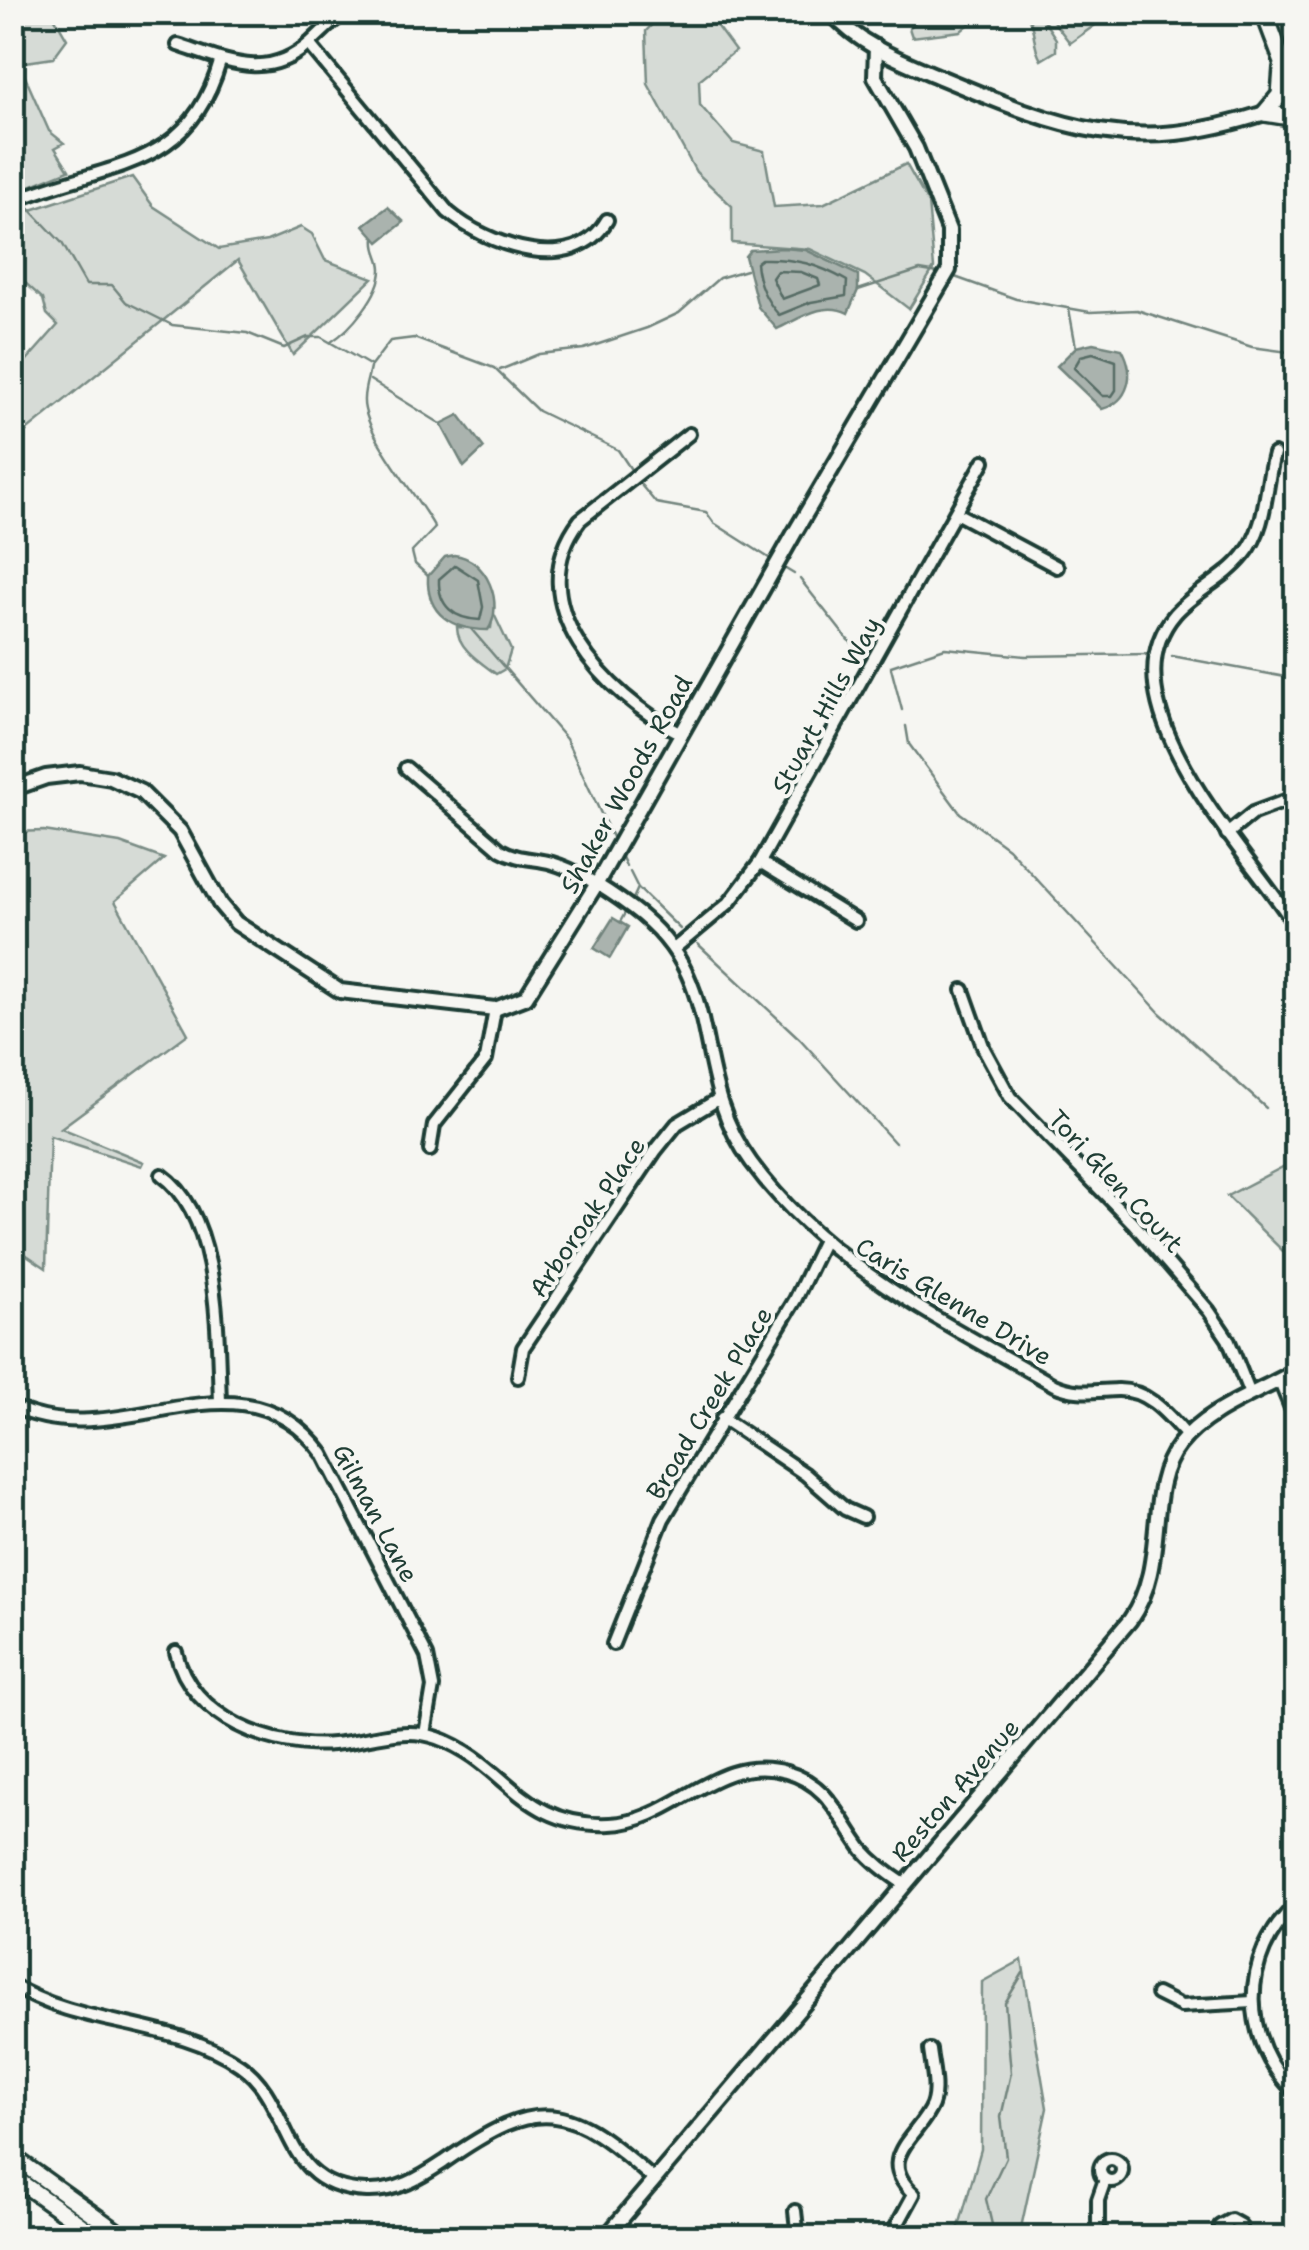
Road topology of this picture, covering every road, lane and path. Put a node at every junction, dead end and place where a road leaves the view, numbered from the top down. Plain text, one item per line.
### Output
1 (346, 12) edge
2 (1264, 12) edge
3 (1293, 12) edge
4 (836, 14) edge
5 (1296, 22) edge
6 (309, 44) junction
7 (178, 45) dead end
8 (876, 47) junction
9 (1282, 60) junction
10 (220, 62) junction
11 (1296, 98) edge
12 (1265, 113) junction
13 (1296, 118) edge
14 (12, 202) edge
15 (607, 220) dead end
16 (689, 434) dead end
17 (1274, 454) dead end
18 (984, 461) dead end
19 (956, 513) junction
20 (1057, 567) dead end
21 (680, 733) junction
22 (406, 768) dead end
23 (12, 790) edge
24 (1296, 798) edge
25 (1227, 834) junction
26 (760, 862) junction
27 (596, 885) junction
28 (856, 920) dead end
29 (1296, 927) edge
30 (675, 948) junction
31 (963, 990) dead end
32 (495, 1009) junction
33 (717, 1100) junction
34 (430, 1150) dead end
35 (162, 1175) dead end
36 (823, 1242) junction
37 (1296, 1372) edge
38 (518, 1377) dead end
39 (1280, 1381) junction
40 (1250, 1394) junction
41 (220, 1401) junction
42 (12, 1406) edge
43 (722, 1418) junction
44 (1296, 1420) edge
45 (1188, 1436) junction
46 (863, 1517) dead end
47 (613, 1644) dead end
48 (176, 1652) dead end
49 (425, 1734) junction
50 (904, 1884) junction
51 (1296, 1905) edge
52 (12, 1985) edge
53 (1157, 1994) dead end
54 (1253, 2002) junction
55 (930, 2050) dead end
56 (1296, 2093) edge
57 (12, 2156) edge
58 (12, 2176) edge
59 (653, 2178) junction
60 (1105, 2180) dead end
61 (795, 2211) dead end
62 (99, 2238) edge
63 (126, 2238) edge
64 (605, 2238) edge
65 (798, 2238) edge
66 (890, 2238) edge
67 (1098, 2238) edge
68 (1220, 2238) edge
69 (1240, 2238) edge

1 - 6 street
2 - 9 highway
3 - 5 highway
4 - 8 street
6 - 10 street
6 - 15 street
7 - 10 street
8 - 12 street
8 - 21 street, Shaker Woods Road
9 - 11 highway
9 - 12 highway
10 - 14 street
12 - 13 highway
16 - 21 street
17 - 25 street
18 - 19 street, Stuart Hills Way
19 - 20 street
19 - 26 street, Stuart Hills Way
21 - 27 street, Shaker Woods Road
22 - 27 street, Caris Glenne Drive
23 - 32 street
24 - 25 street
25 - 29 street
26 - 28 street
26 - 30 street, Stuart Hills Way
27 - 30 street, Caris Glenne Drive
27 - 32 street, Shaker Woods Road
30 - 33 street, Caris Glenne Drive
31 - 40 street, Tori Glen Court
32 - 34 street
33 - 36 street, Caris Glenne Drive
33 - 38 street, Arboroak Place
35 - 41 street
36 - 43 street, Broad Creek Place
36 - 45 street, Caris Glenne Drive
37 - 39 street, Reston Avenue
39 - 40 street, Reston Avenue
39 - 44 street
40 - 45 street, Reston Avenue
41 - 42 street, Gilman Lane
41 - 49 street, Gilman Lane
43 - 46 street
43 - 47 street, Broad Creek Place
45 - 50 street, Reston Avenue
48 - 49 street
49 - 50 street
50 - 59 street, Reston Avenue
51 - 54 street
52 - 59 street
53 - 54 street
54 - 56 street
55 - 66 street
57 - 63 main road
58 - 62 main road
59 - 64 street, Reston Avenue
60 - 67 street
61 - 65 street
68 - 69 street

